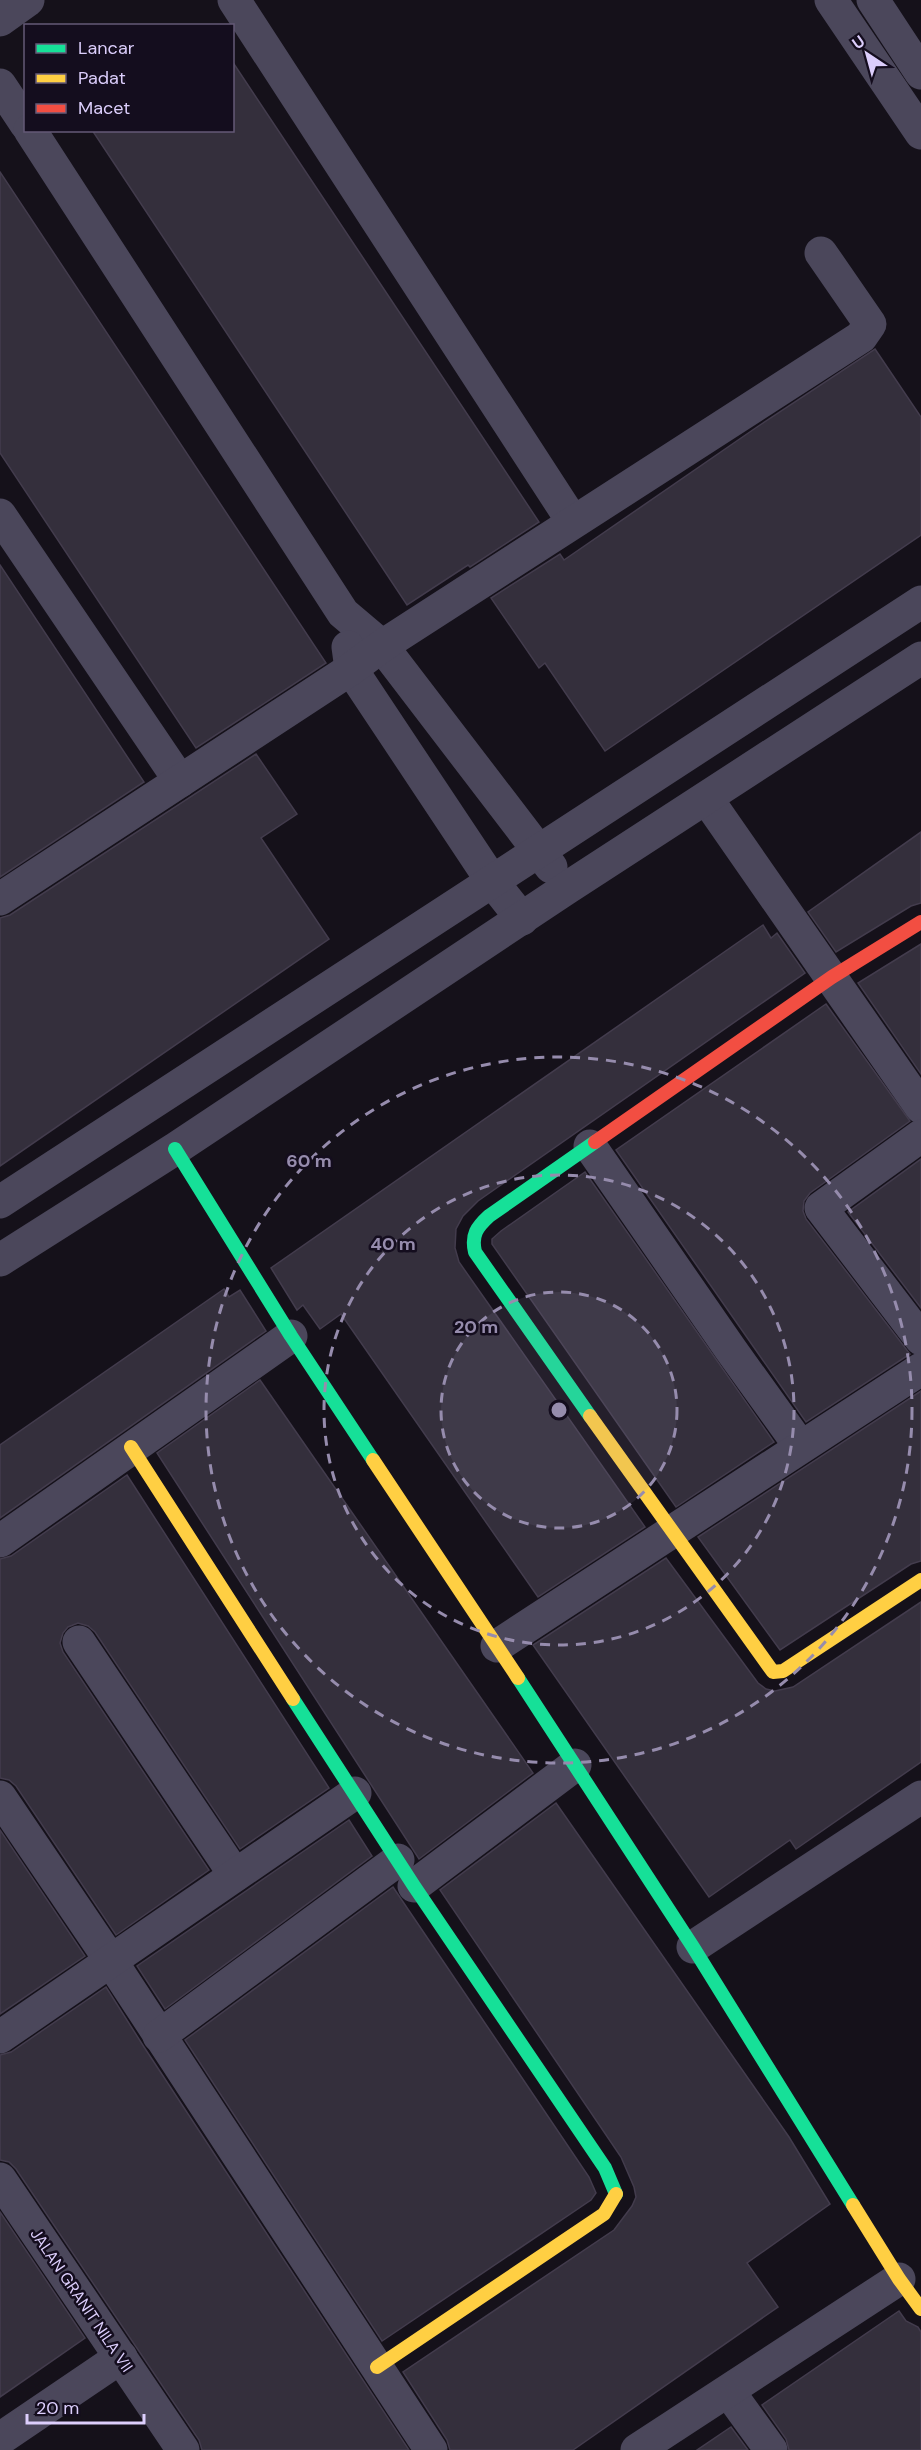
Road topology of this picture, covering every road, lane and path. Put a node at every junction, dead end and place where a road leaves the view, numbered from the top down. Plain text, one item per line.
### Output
1 (28, 0) edge
2 (234, 0) edge
3 (831, 0) edge
4 (873, 0) edge
5 (0, 20) edge
6 (921, 73) edge
7 (0, 85) edge
8 (24, 121) edge
9 (31, 132) edge
10 (921, 133) edge
11 (821, 253) dead end
12 (0, 515) edge
13 (573, 522) junction
14 (921, 602) edge
15 (343, 613) junction
16 (382, 646) junction
17 (921, 658) edge
18 (351, 669) junction
19 (180, 781) junction
20 (706, 799) junction
21 (538, 851) junction
22 (492, 881) junction
23 (567, 888) junction
24 (0, 899) edge
25 (522, 919) junction
26 (921, 922) edge
27 (832, 976) junction
28 (921, 1107) edge
29 (921, 1136) edge
30 (590, 1146) junction
31 (175, 1149) junction
32 (0, 1202) edge
33 (0, 1260) edge
34 (291, 1336) junction
35 (921, 1339) edge
36 (921, 1369) edge
37 (800, 1446) junction
38 (131, 1447) junction
39 (671, 1532) junction
40 (0, 1541) edge
41 (921, 1580) edge
42 (79, 1642) dead end
43 (497, 1646) junction
44 (575, 1765) junction
45 (355, 1793) junction
46 (0, 1797) edge
47 (921, 1797) edge
48 (406, 1873) junction
49 (235, 1875) junction
50 (693, 1947) junction
51 (111, 1961) junction
52 (159, 2036) junction
53 (0, 2037) edge
54 (0, 2179) edge
55 (899, 2279) junction
56 (921, 2309) edge
57 (121, 2357) junction
58 (377, 2367) junction
59 (729, 2392) junction
60 (0, 2439) edge
61 (183, 2450) edge
62 (431, 2450) edge
63 (637, 2450) edge
64 (771, 2450) edge

1 - 5 street
2 - 13 street
3 - 10 street
4 - 6 street
7 - 8 street
9 - 15 street
11 - 13 street
12 - 19 street
13 - 16 street
14 - 21 street
15 - 16 street
15 - 18 street
16 - 18 street
16 - 21 street
17 - 20 street
18 - 19 street
18 - 22 street
19 - 24 street
20 - 23 street
20 - 27 street
21 - 22 street
21 - 23 street
22 - 25 street
22 - 32 street
23 - 25 street
25 - 31 street
26 - 27 street
27 - 28 street
27 - 30 street
29 - 35 street
30 - 37 street
30 - 39 street
31 - 33 street
31 - 34 street
34 - 38 street
34 - 43 street
36 - 37 street
37 - 39 street
38 - 40 street
38 - 45 street
39 - 41 street
39 - 43 street
42 - 49 street
43 - 44 street
44 - 48 street
44 - 50 street
45 - 48 street
45 - 49 street
46 - 51 street
47 - 50 street
48 - 52 street
48 - 58 street
49 - 51 street
50 - 55 street
51 - 52 street
51 - 53 street
52 - 58 street
54 - 57 street, JALAN GRANIT NILA VII
55 - 56 street
55 - 59 street
57 - 60 street
57 - 61 street, JALAN GRANIT NILA VII
58 - 62 street
59 - 63 street
59 - 64 street

